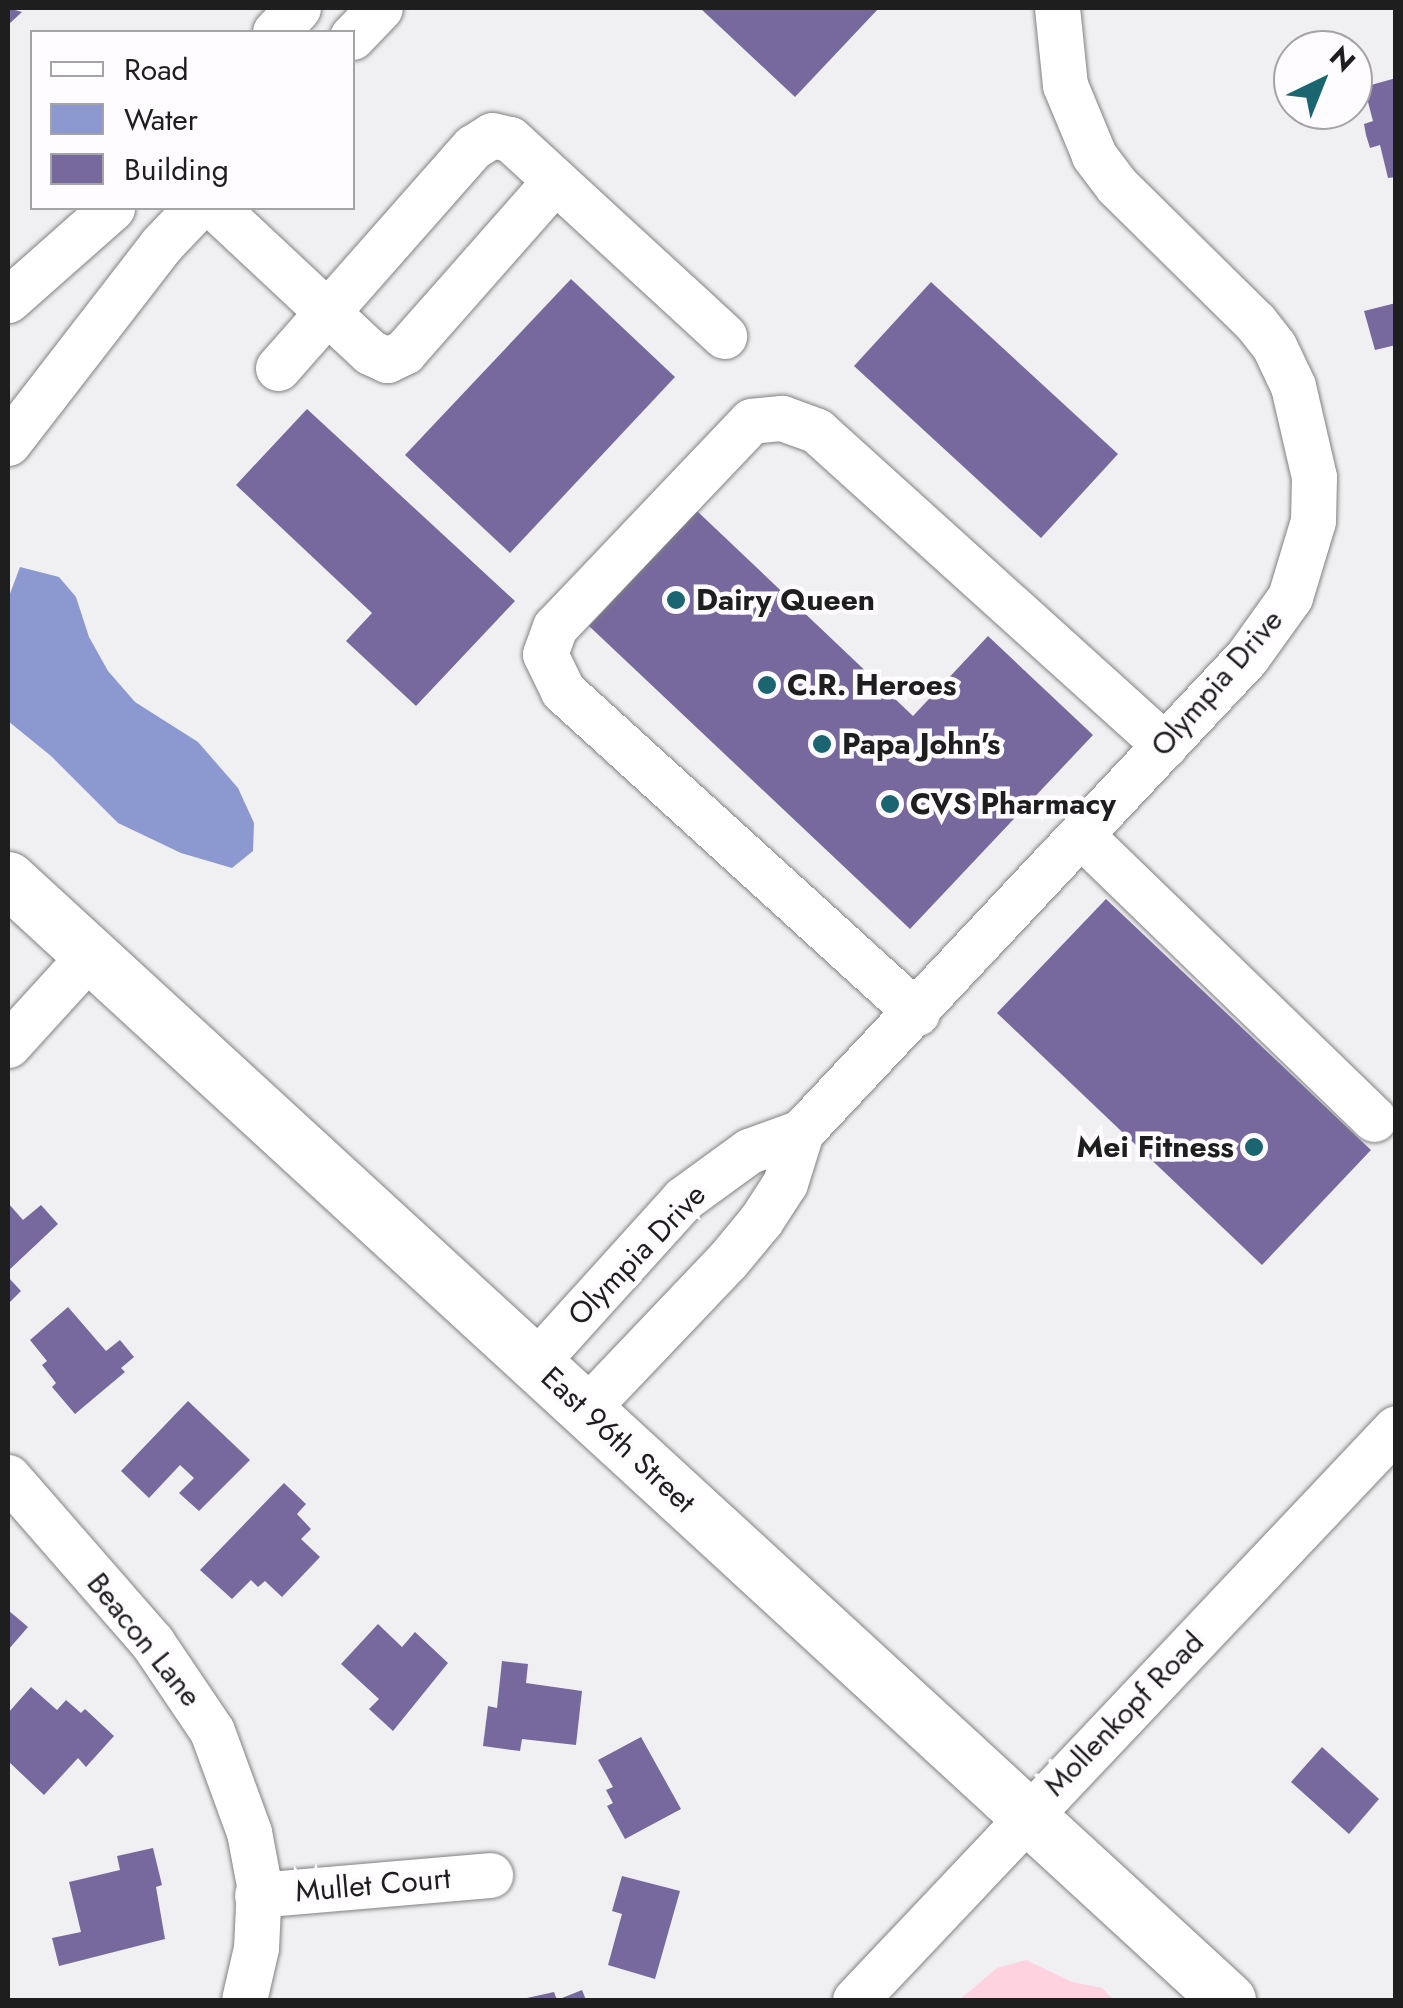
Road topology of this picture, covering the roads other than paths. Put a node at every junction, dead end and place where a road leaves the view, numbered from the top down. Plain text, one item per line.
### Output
1 (298, 8) edge
2 (380, 8) edge
3 (1057, 8) edge
4 (277, 30) edge
5 (355, 34) edge
6 (555, 181) junction
7 (110, 210) edge
8 (194, 210) edge
9 (218, 210) edge
10 (8, 300) edge
11 (326, 311) junction
12 (724, 336) dead end
13 (278, 368) dead end
14 (8, 443) edge
15 (1165, 745) junction
16 (1082, 835) junction
17 (8, 879) edge
18 (90, 954) junction
19 (917, 1012) junction
20 (8, 1045) edge
21 (1374, 1119) dead end
22 (801, 1132) junction
23 (535, 1363) junction
24 (584, 1410) junction
25 (1396, 1428) edge
26 (8, 1477) edge
27 (1027, 1816) junction
28 (490, 1875) dead end
29 (257, 1895) junction
30 (244, 2000) edge
31 (855, 2000) edge
32 (1228, 2000) edge

1 - 4 street
2 - 5 street
3 - 15 street, Olympia Drive
6 - 11 street
6 - 11 street
6 - 12 street
7 - 10 street
8 - 14 street
9 - 11 street
11 - 13 street
15 - 16 street, Olympia Drive
15 - 19 street
16 - 19 street, Olympia Drive
16 - 21 street
17 - 18 main road, East 96th Street
18 - 20 street
18 - 23 main road, East 96th Street
19 - 22 street, Olympia Drive
22 - 23 street, Olympia Drive
22 - 24 street, Olympia Drive
23 - 24 main road, East 96th Street
24 - 27 main road, East 96th Street
25 - 27 street, Mollenkopf Road
26 - 29 street, Beacon Lane
27 - 31 street, Mollenkopf Road
27 - 32 main road, East 96th Street
28 - 29 street, Mullet Court
29 - 30 street, Beacon Lane

